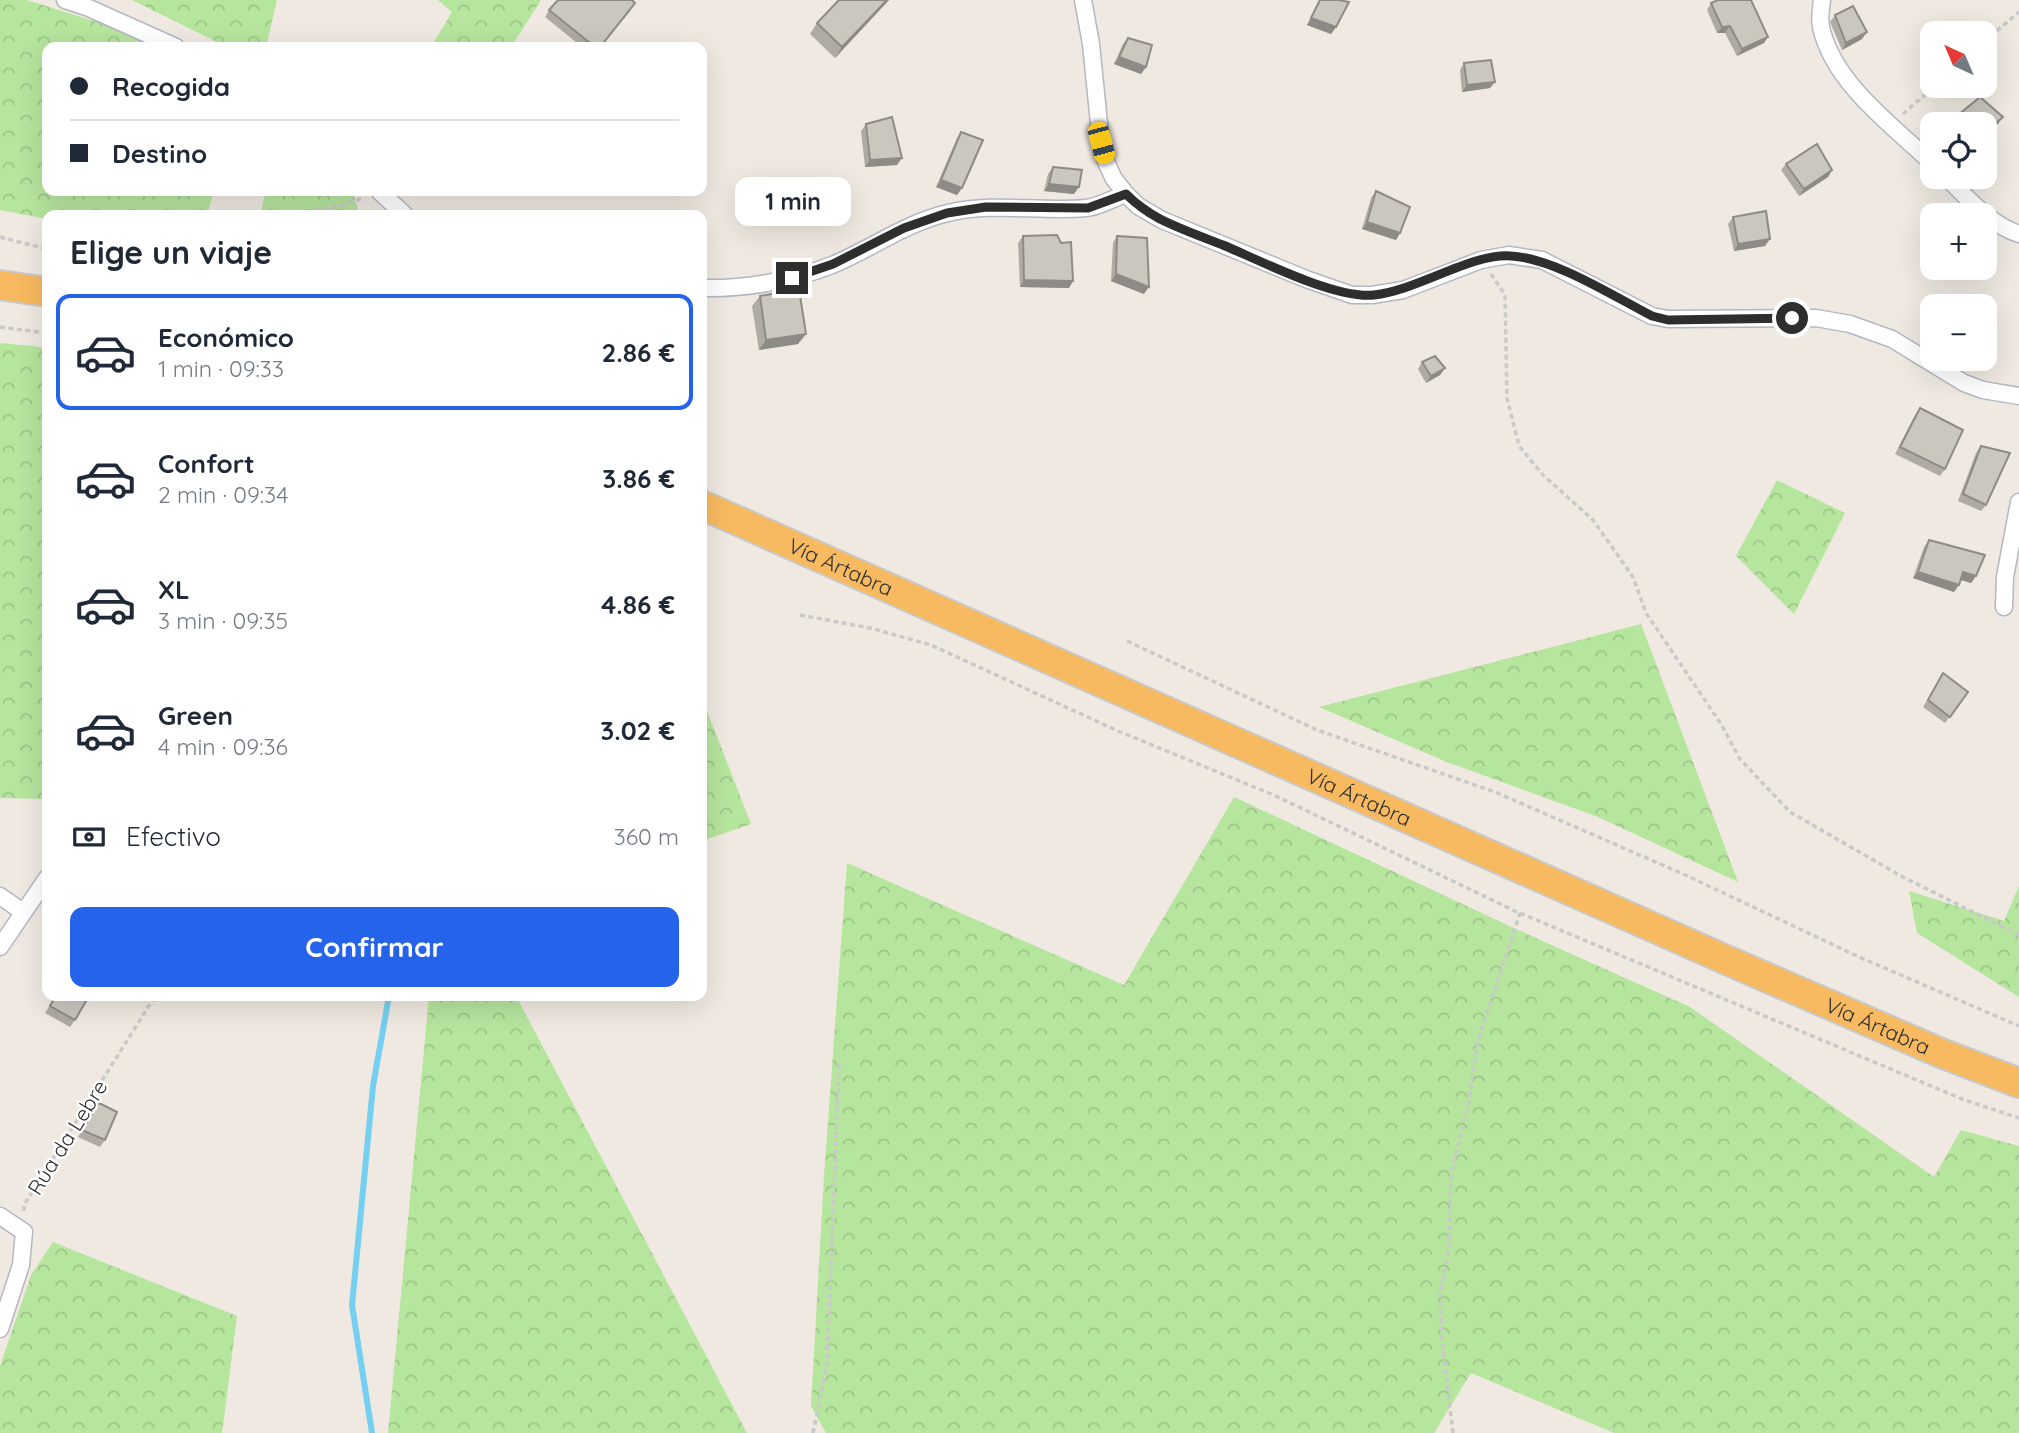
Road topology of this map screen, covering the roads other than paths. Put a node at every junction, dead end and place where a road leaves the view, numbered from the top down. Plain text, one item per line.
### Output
1 (65, 0) edge
2 (1083, 0) edge
3 (1822, 0) edge
4 (165, 42) edge
5 (1920, 152) edge
6 (1959, 189) edge
7 (1126, 194) junction
8 (384, 196) edge
9 (400, 210) edge
10 (2019, 234) edge
11 (0, 285) edge
12 (707, 287) edge
13 (42, 291) edge
14 (2019, 396) edge
15 (2019, 502) edge
16 (707, 507) edge
17 (2004, 607) dead end
18 (42, 885) edge
19 (0, 896) edge
20 (23, 912) junction
21 (0, 947) edge
22 (2019, 1083) edge
23 (0, 1216) edge
24 (0, 1329) edge

1 - 4 street
2 - 7 street
3 - 5 street
6 - 10 street
7 - 12 street
7 - 14 street
8 - 9 street
11 - 13 highway
15 - 17 street
16 - 22 highway, Vía Ártabra
18 - 20 street
19 - 20 street
20 - 21 street
23 - 24 street

